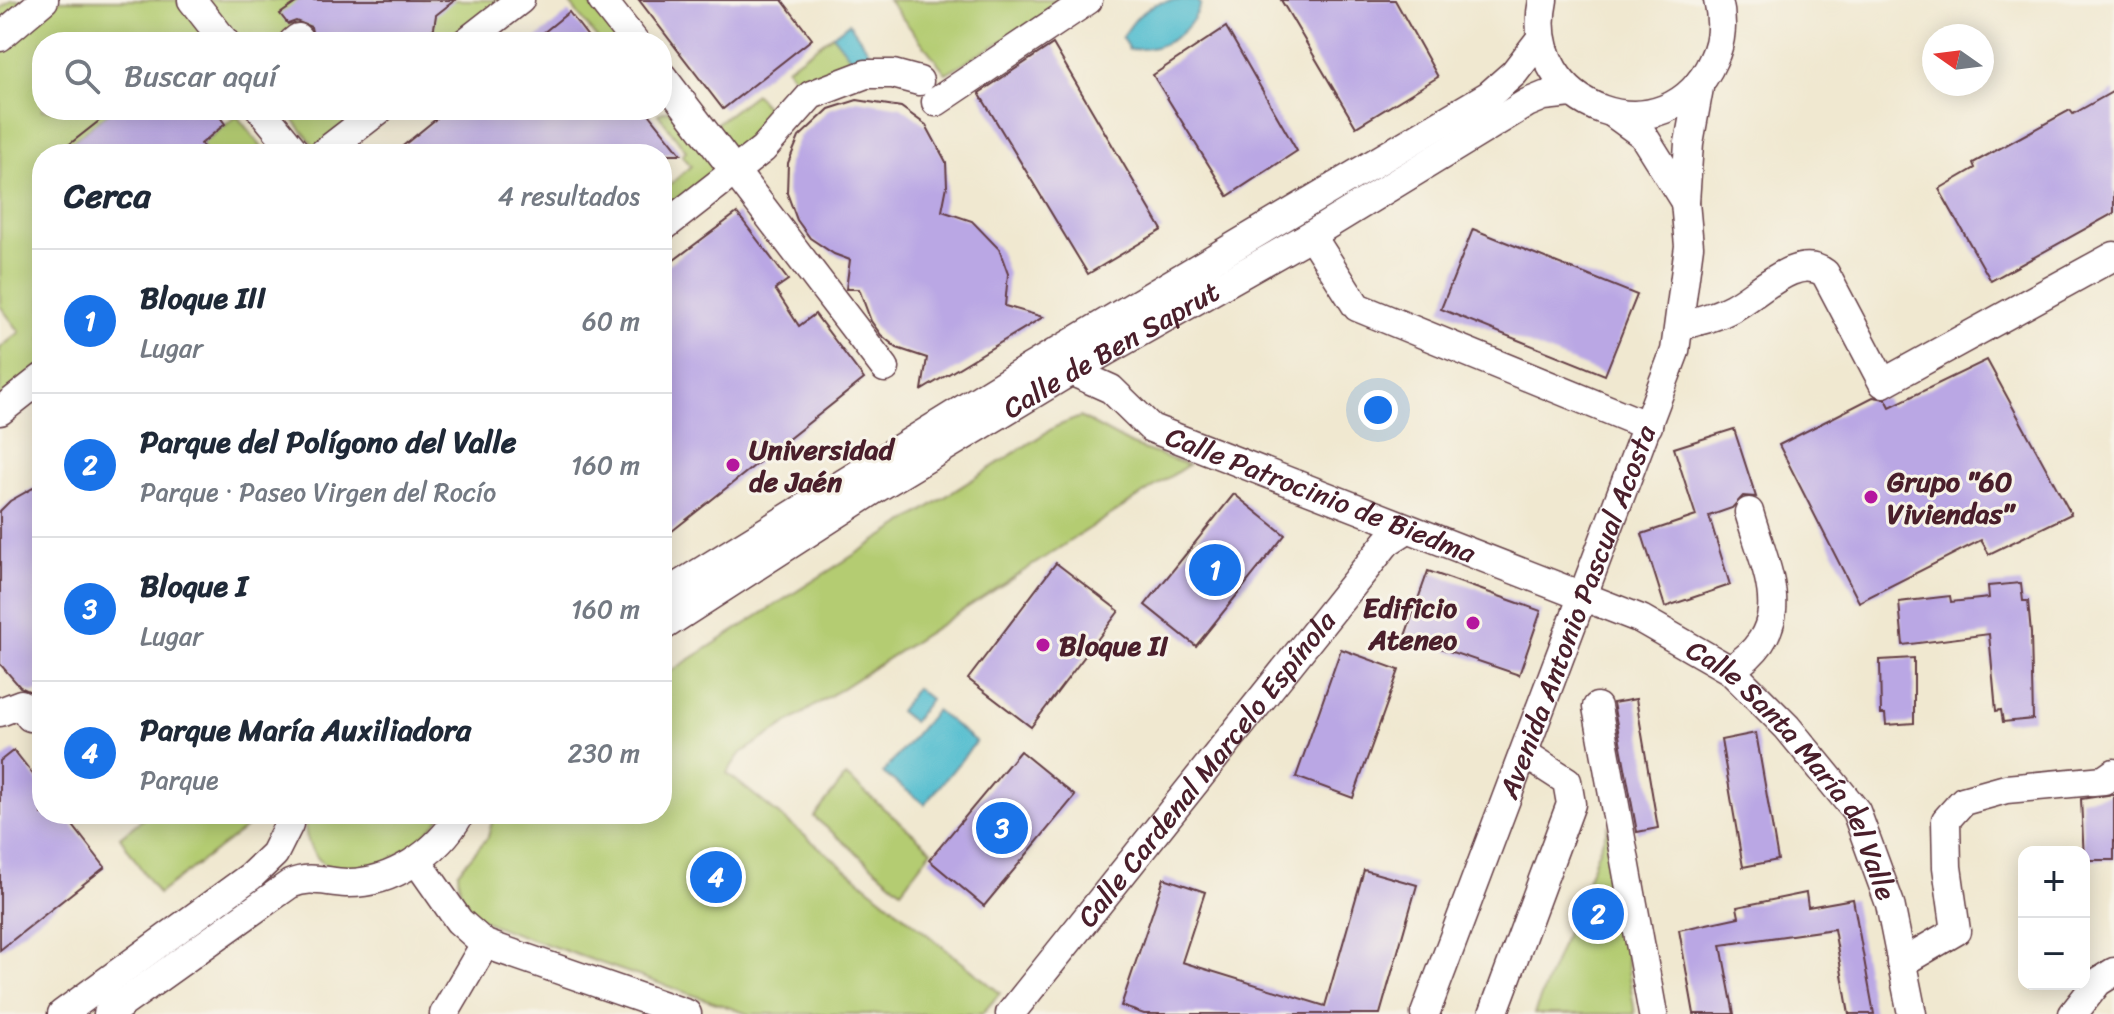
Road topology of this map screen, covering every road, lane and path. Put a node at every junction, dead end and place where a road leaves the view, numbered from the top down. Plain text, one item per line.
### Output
1 (44, 0) edge
2 (192, 0) edge
3 (520, 0) edge
4 (602, 0) edge
5 (1088, 0) edge
6 (1543, 0) edge
7 (1718, 0) edge
8 (217, 32) edge
9 (479, 32) edge
10 (627, 32) edge
11 (0, 37) edge
12 (1541, 38) junction
13 (1700, 82) junction
14 (672, 89) edge
15 (1571, 93) junction
16 (1614, 114) junction
17 (269, 120) edge
18 (286, 120) edge
19 (366, 120) edge
20 (289, 144) edge
21 (304, 144) edge
22 (335, 144) edge
23 (736, 170) junction
24 (1685, 202) junction
25 (672, 220) edge
26 (1311, 235) junction
27 (2114, 256) edge
28 (1679, 326) junction
29 (885, 368) dead end
30 (1071, 371) junction
31 (32, 386) edge
32 (0, 411) edge
33 (1648, 426) junction
34 (1749, 512) dead end
35 (1407, 529) junction
36 (672, 590) edge
37 (1584, 598) junction
38 (672, 621) edge
39 (1730, 670) junction
40 (1597, 707) dead end
41 (0, 712) edge
42 (32, 715) edge
43 (1525, 754) junction
44 (2114, 773) edge
45 (289, 824) edge
46 (292, 824) edge
47 (451, 824) edge
48 (417, 861) junction
49 (328, 880) junction
50 (485, 944) junction
51 (1901, 963) junction
52 (2114, 972) edge
53 (625, 1004) edge
54 (62, 1014) edge
55 (108, 1014) edge
56 (444, 1014) edge
57 (687, 1014) edge
58 (1010, 1014) edge
59 (1425, 1014) edge
60 (1493, 1014) edge
61 (1653, 1014) edge
62 (1912, 1014) edge
63 (2073, 1014) edge

1 - 11 street
2 - 8 street
3 - 9 street
4 - 10 street
5 - 23 street
6 - 12 street
7 - 13 street
12 - 15 street
12 - 36 street, Calle de Ben Saprut
13 - 16 street
13 - 24 street, Avenida Antonio Pascual Acosta
14 - 23 street
15 - 16 street
15 - 26 street, Calle de Ben Saprut
16 - 24 street
17 - 20 street
18 - 21 street
19 - 22 street
23 - 25 street
23 - 29 street
24 - 28 street, Avenida Antonio Pascual Acosta
26 - 30 street, Calle de Ben Saprut
26 - 33 street
27 - 28 street
28 - 33 street, Avenida Antonio Pascual Acosta
30 - 35 street, Calle Patrocinio de Biedma
30 - 38 street, Calle de Ben Saprut
31 - 32 street
33 - 37 street, Avenida Antonio Pascual Acosta
34 - 39 street
35 - 37 street, Calle Patrocinio de Biedma
35 - 58 street, Calle Cardenal Marcelo Espínola
37 - 39 street, Calle Santa María del Valle
37 - 43 street, Avenida Antonio Pascual Acosta
39 - 51 street, Calle Santa María del Valle
40 - 61 street
41 - 42 street
43 - 59 street, Avenida Antonio Pascual Acosta
43 - 60 street
44 - 51 street
45 - 54 street
46 - 49 street
47 - 48 street
48 - 49 street
48 - 50 street
49 - 55 street
50 - 53 street
50 - 56 street
51 - 62 street, Calle Santa María del Valle
52 - 63 street
53 - 57 street

